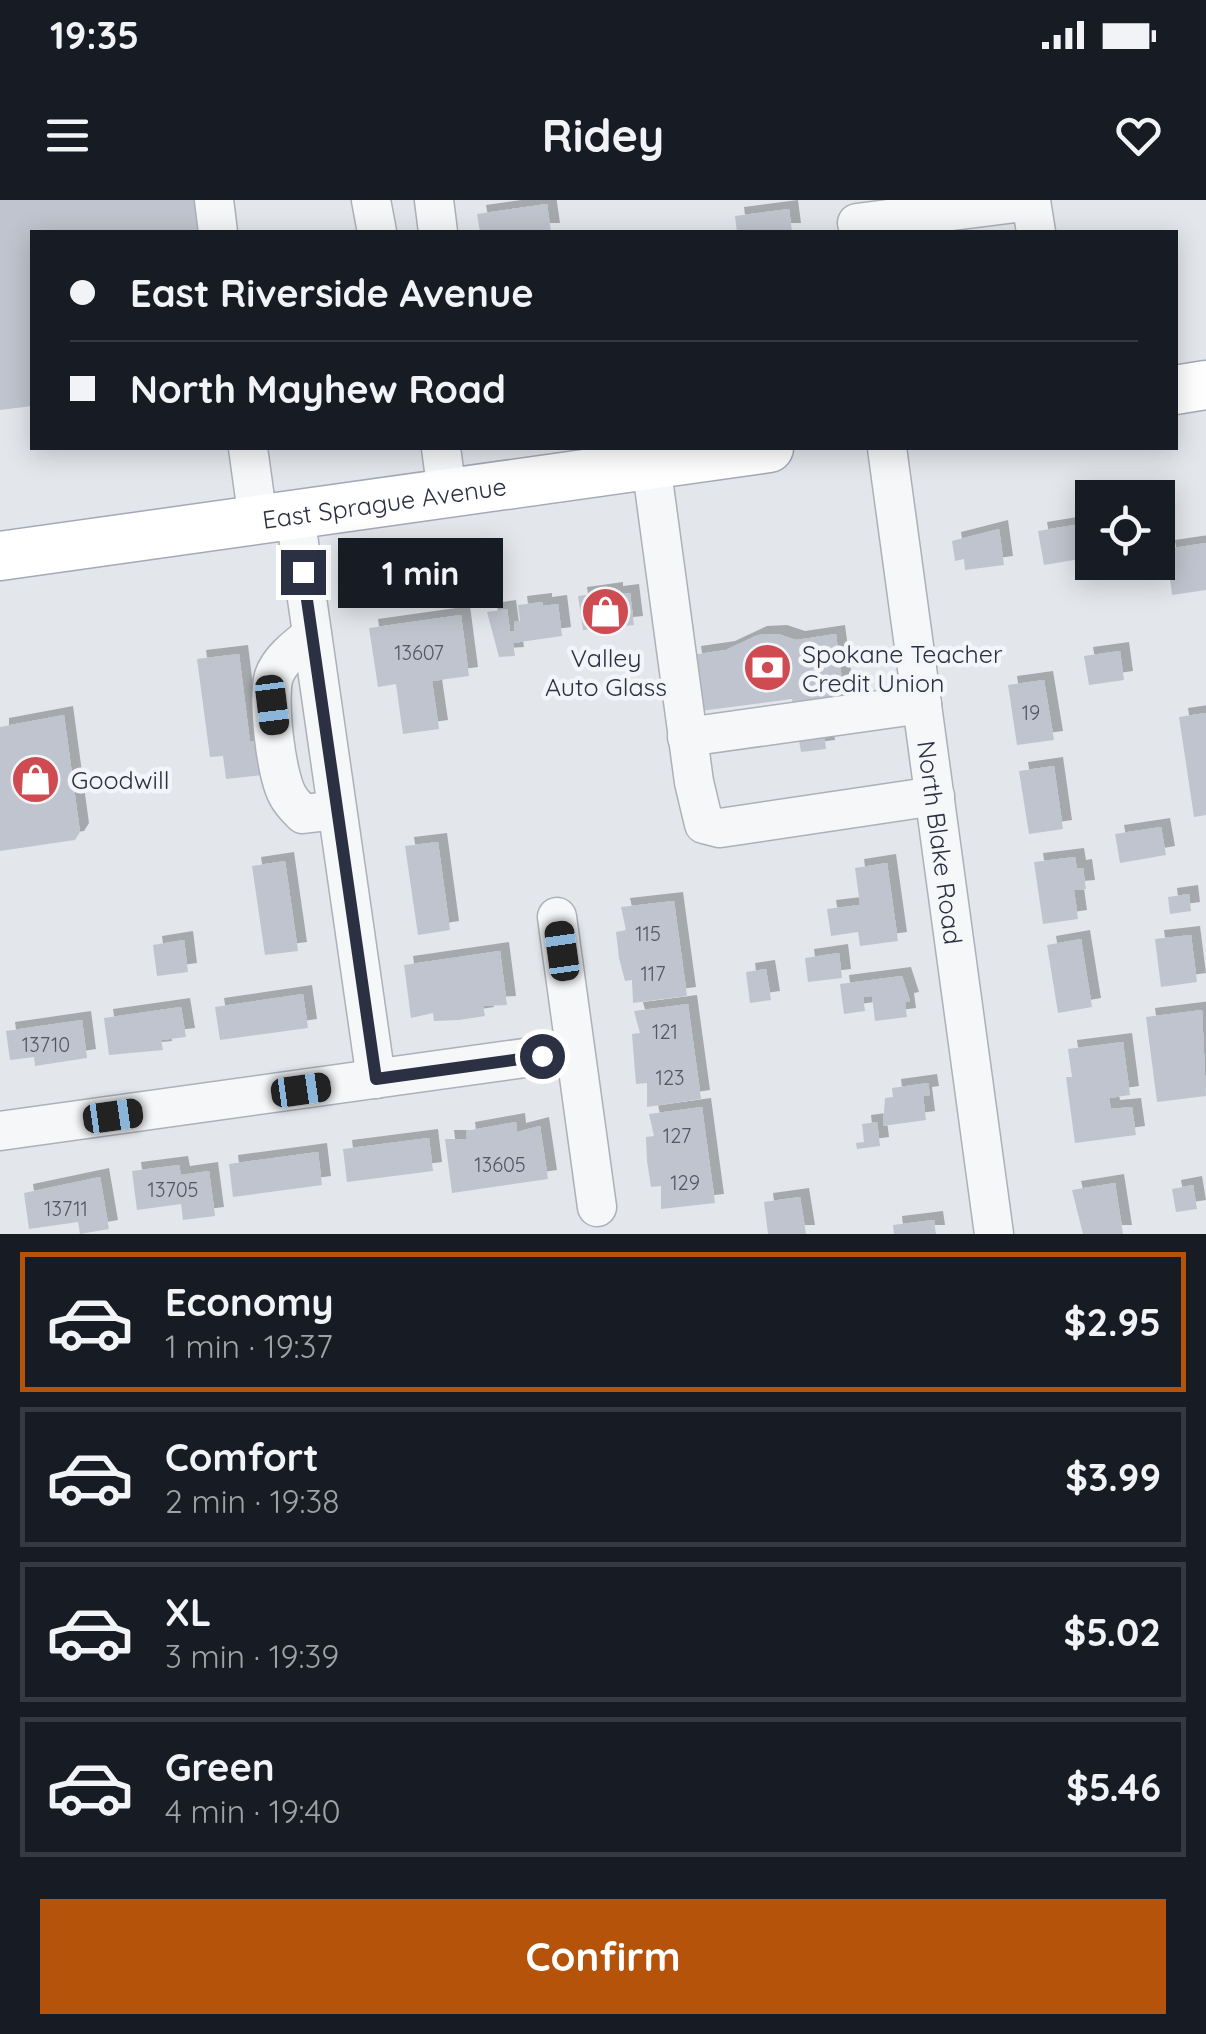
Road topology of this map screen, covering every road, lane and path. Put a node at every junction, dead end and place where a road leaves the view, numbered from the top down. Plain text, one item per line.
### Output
1 (214, 200) edge
2 (371, 200) edge
3 (434, 200) edge
4 (857, 218) edge
5 (218, 230) edge
6 (378, 230) edge
7 (438, 230) edge
8 (1036, 230) edge
9 (1206, 385) edge
10 (1178, 390) edge
11 (249, 450) edge
12 (887, 450) edge
13 (721, 451) edge
14 (569, 462) edge
15 (651, 464) junction
16 (444, 470) edge
17 (276, 517) junction
18 (0, 556) edge
19 (312, 635) junction
20 (922, 704) junction
21 (687, 737) junction
22 (935, 796) junction
23 (337, 810) junction
24 (557, 917) dead end
25 (575, 1051) junction
26 (376, 1079) junction
27 (0, 1131) edge
28 (597, 1207) dead end
29 (994, 1234) edge

1 - 5 street
2 - 6 street
3 - 7 street
4 - 8 street
9 - 10 main road
11 - 17 street
12 - 20 street, North Blake Road
13 - 15 main road, East Sprague Avenue
14 - 15 main road, East Sprague Avenue
14 - 16 main road, East Sprague Avenue
15 - 21 street
16 - 17 main road, East Sprague Avenue
17 - 18 main road, East Sprague Avenue
17 - 19 street
19 - 23 street
19 - 23 street
20 - 21 street
20 - 22 street, North Blake Road
21 - 22 street
22 - 29 street, North Blake Road
23 - 26 street
24 - 25 street
25 - 26 street
25 - 28 street
26 - 27 street

